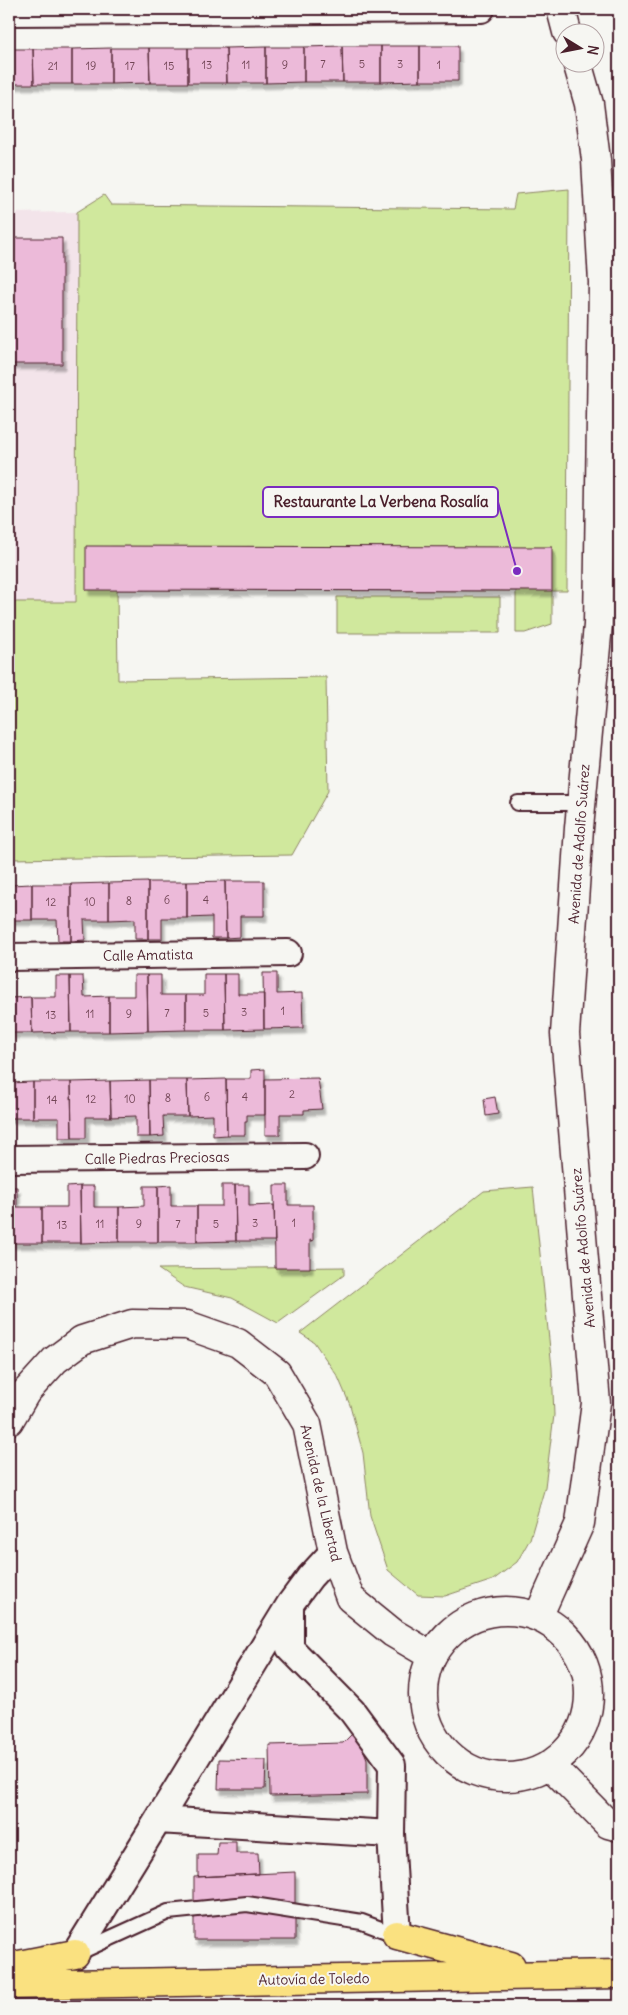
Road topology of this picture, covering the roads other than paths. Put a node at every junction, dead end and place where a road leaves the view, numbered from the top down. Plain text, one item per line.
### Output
1 (561, 9) edge
2 (481, 10) edge
3 (9, 12) edge
4 (564, 22) edge
5 (580, 72) edge
6 (518, 803) dead end
7 (581, 803) junction
8 (288, 954) dead end
9 (9, 957) edge
10 (305, 1156) dead end
11 (9, 1159) edge
12 (9, 1421) edge
13 (332, 1552) junction
14 (290, 1604) junction
15 (538, 1617) junction
16 (432, 1656) junction
17 (550, 1765) junction
18 (158, 1820) junction
19 (619, 1827) edge
20 (391, 1834) junction
21 (397, 1935) junction
22 (75, 1954) junction
23 (9, 1967) edge
24 (541, 1974) junction
25 (619, 1974) edge
26 (9, 1985) edge

1 - 4 street
2 - 3 street
5 - 7 street, Avenida de Adolfo Suárez
6 - 7 lane
7 - 15 street, Avenida de Adolfo Suárez
8 - 9 street, Calle Amatista
10 - 11 street, Calle Piedras Preciosas
12 - 13 street, Avenida de la Libertad
13 - 14 street
13 - 16 street, Avenida de la Libertad
14 - 18 street
14 - 20 street
15 - 16 street
15 - 17 street
16 - 17 street
17 - 19 street
18 - 20 street
18 - 22 street
20 - 21 street
21 - 22 lane
21 - 24 highway
22 - 23 highway
24 - 25 highway, Autovía de Toledo
24 - 26 highway, Autovía de Toledo

